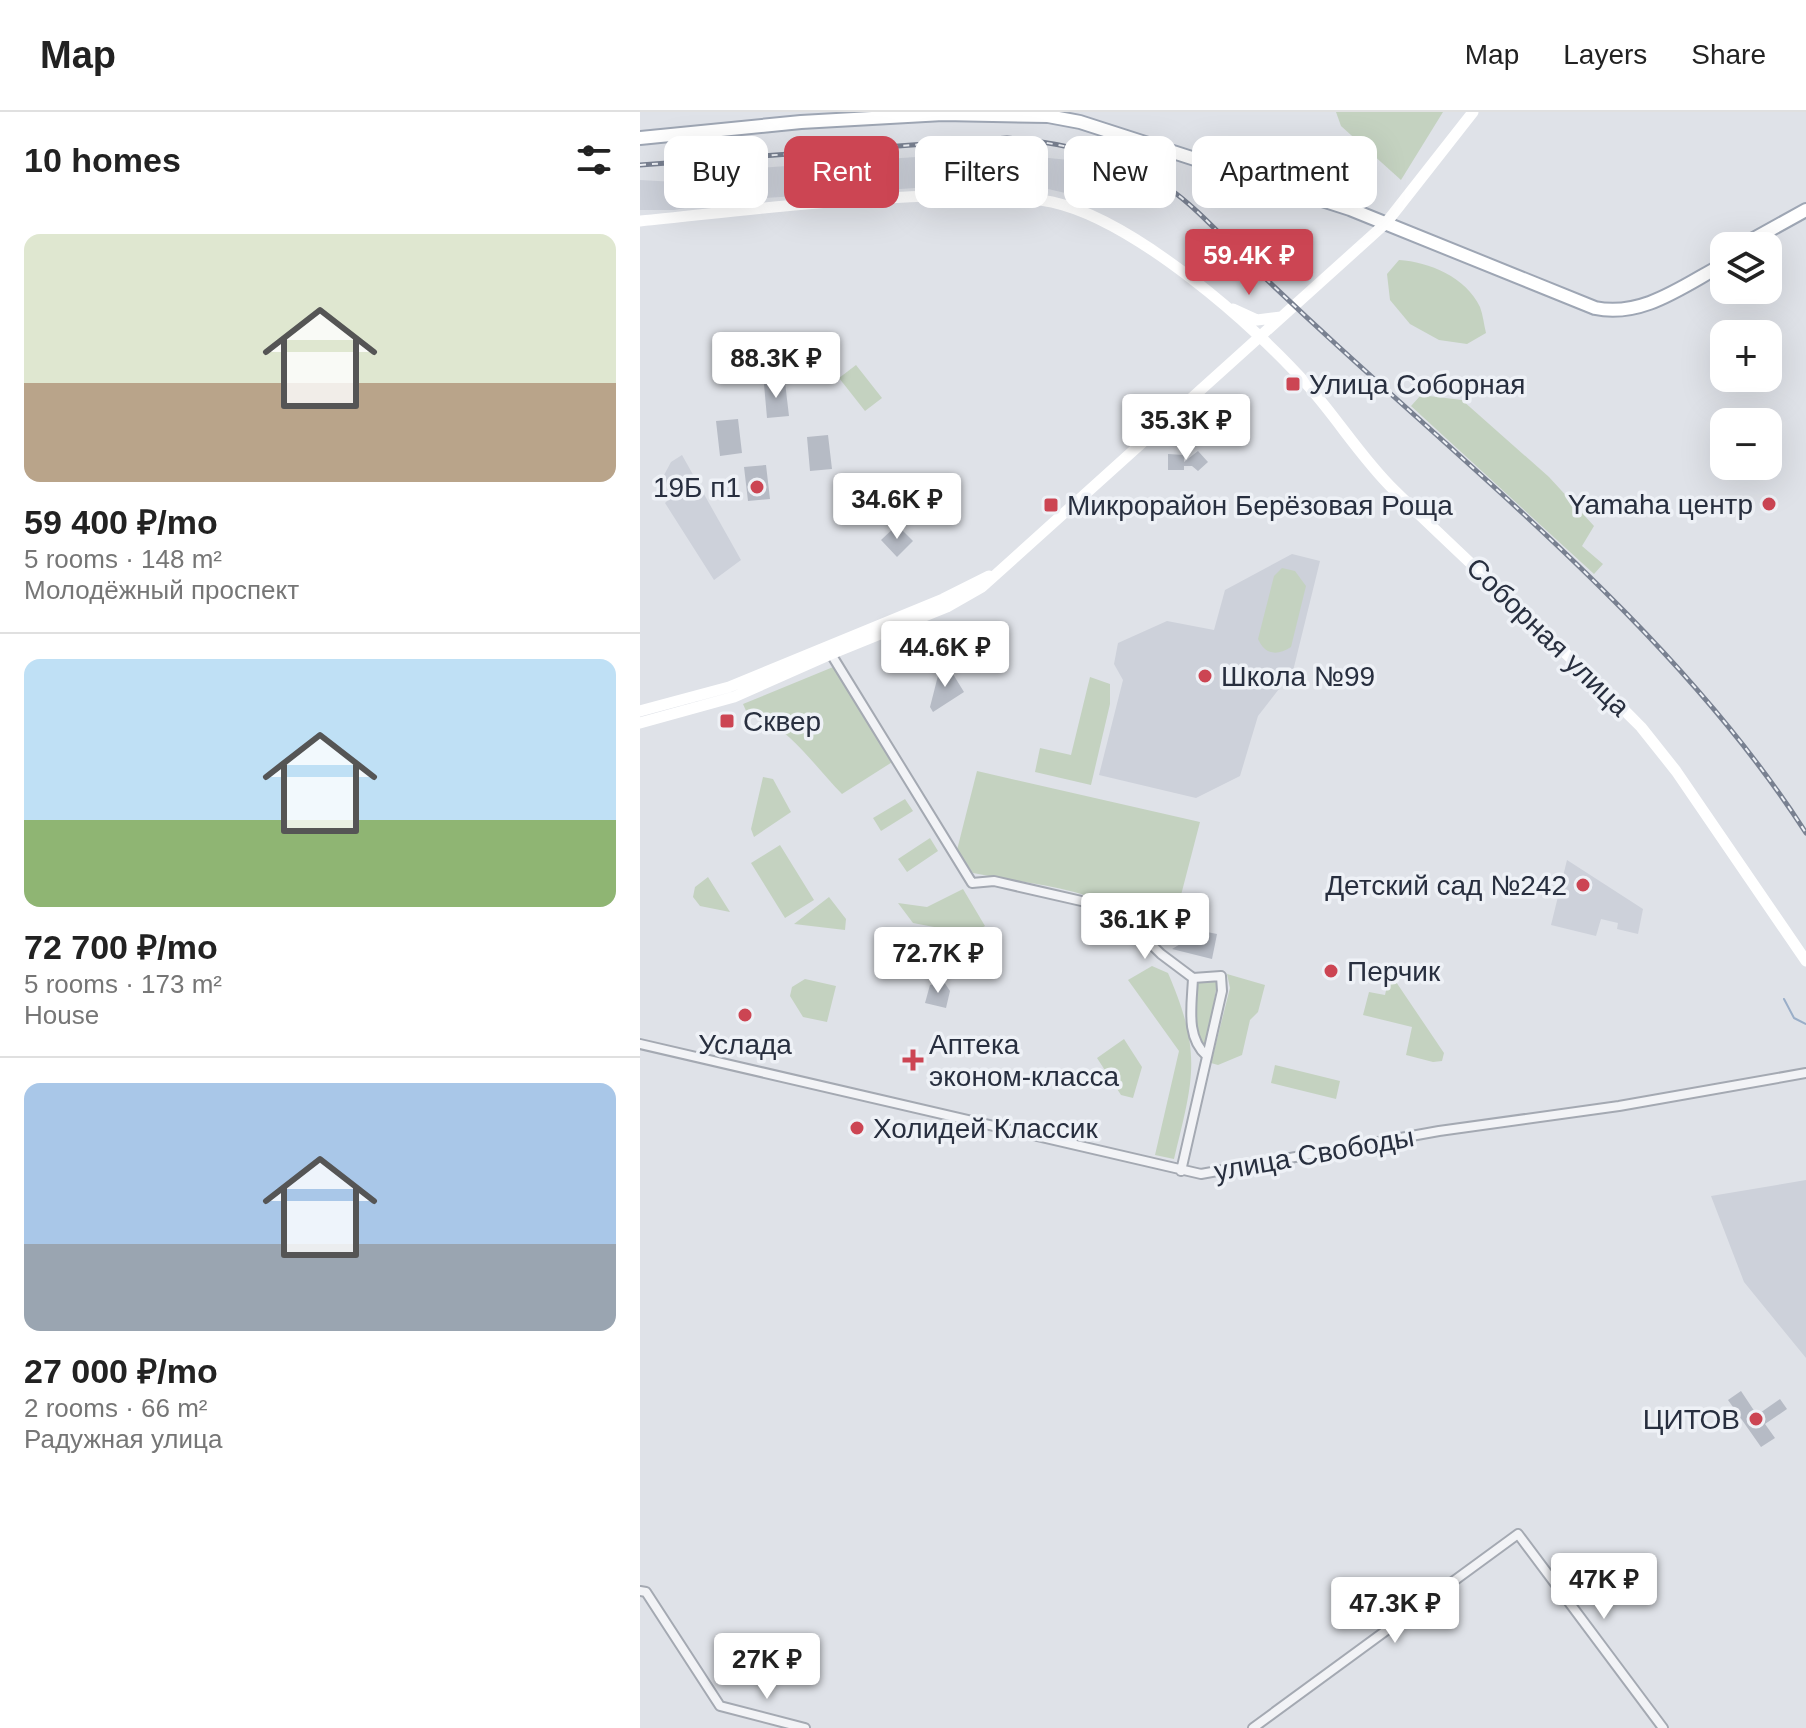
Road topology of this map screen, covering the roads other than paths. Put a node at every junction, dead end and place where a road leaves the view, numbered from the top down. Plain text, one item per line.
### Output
1 (846, 112) edge
2 (1070, 112) edge
3 (1473, 112) edge
4 (640, 135) edge
5 (1806, 210) edge
6 (1806, 219) edge
7 (1387, 220) junction
8 (640, 221) edge
9 (1766, 232) edge
10 (1782, 232) edge
11 (1710, 264) edge
12 (1710, 271) edge
13 (1216, 300) junction
14 (1281, 317) junction
15 (1260, 337) junction
16 (993, 575) junction
17 (831, 654) junction
18 (640, 711) edge
19 (640, 723) edge
20 (1806, 961) edge
21 (1193, 978) junction
22 (640, 1044) edge
23 (1207, 1056) junction
24 (1806, 1073) edge
25 (1181, 1171) junction
26 (640, 1591) edge
27 (805, 1728) edge
28 (1253, 1728) edge
29 (1663, 1728) edge

1 - 4 main road
2 - 7 main road
3 - 7 street
4 - 7 main road
5 - 9 main road
6 - 10 main road
7 - 11 main road
7 - 12 main road
7 - 14 street
8 - 13 street
13 - 14 street
13 - 15 street, Соборная улица
14 - 15 street
15 - 16 street
15 - 20 street, Соборная улица
16 - 17 street
16 - 18 street
17 - 19 street
17 - 21 street
21 - 23 street
21 - 23 street
22 - 25 street, улица Свободы
23 - 25 street
24 - 25 street, улица Свободы
26 - 27 street
28 - 29 street

